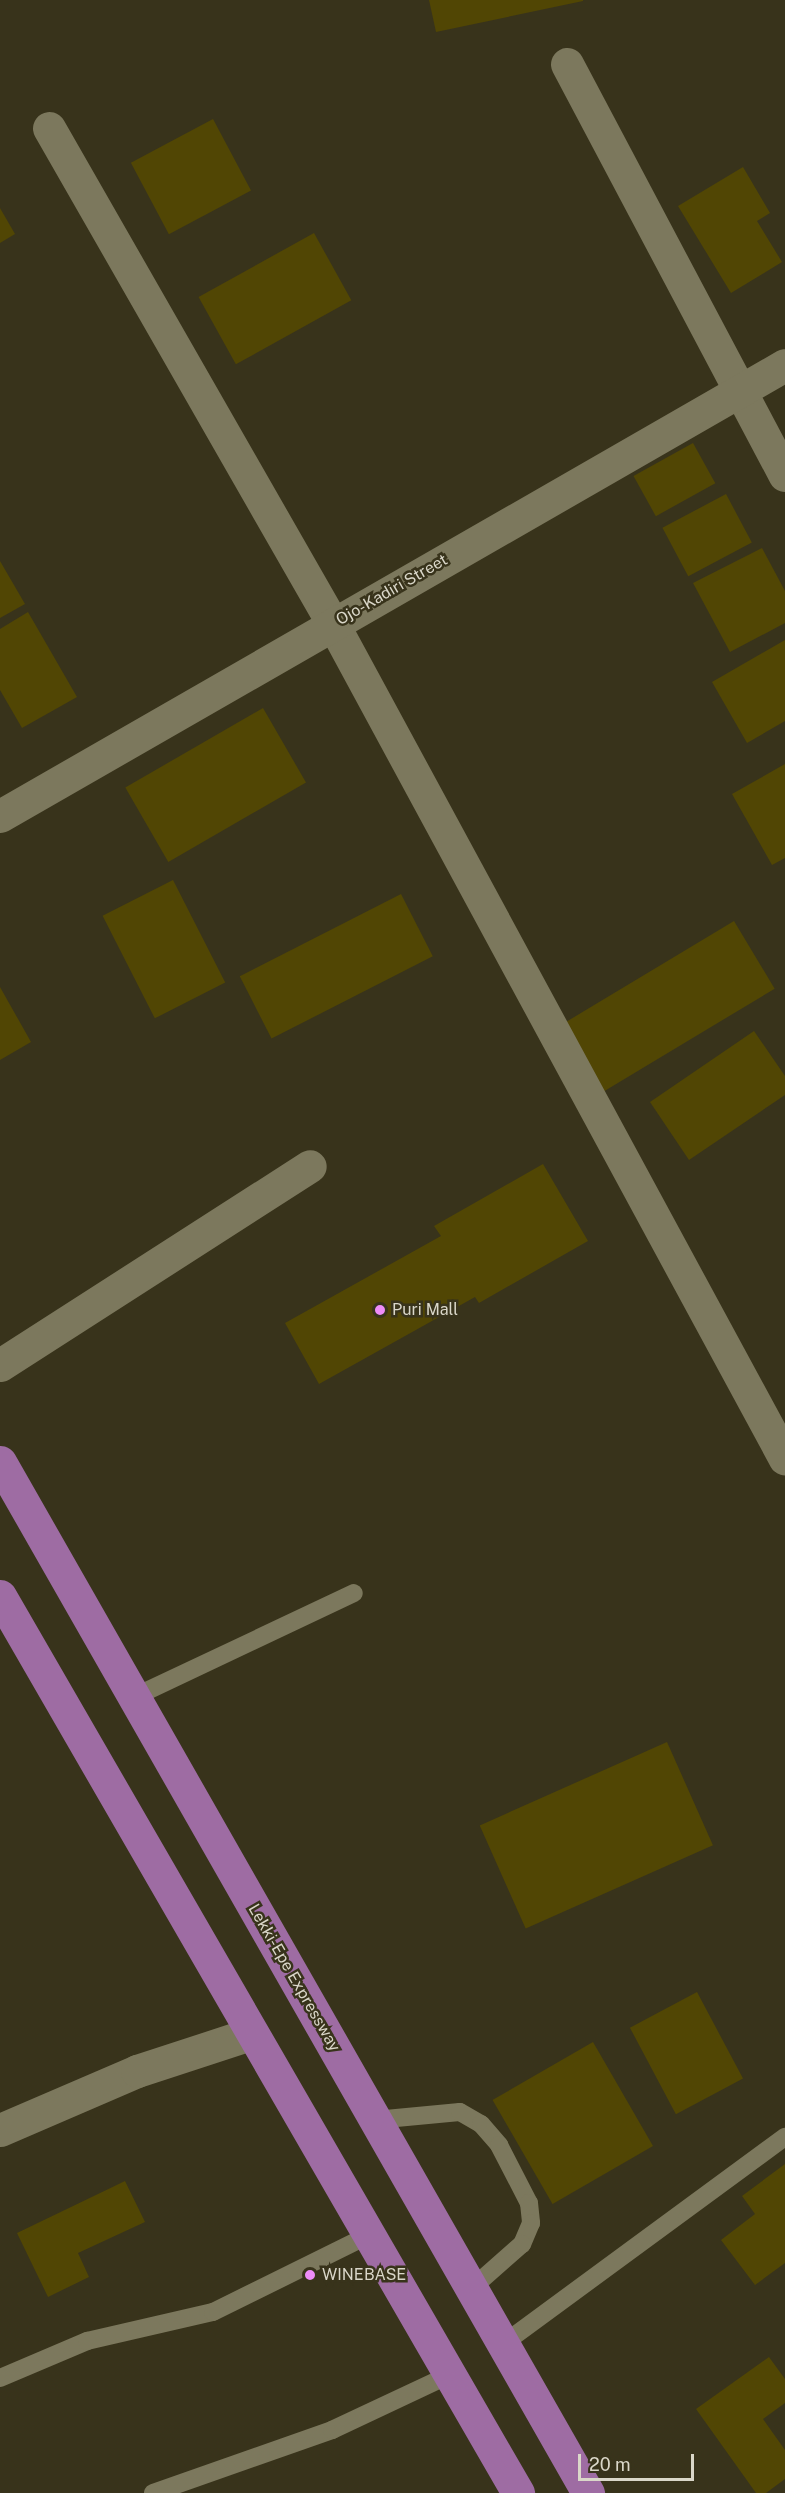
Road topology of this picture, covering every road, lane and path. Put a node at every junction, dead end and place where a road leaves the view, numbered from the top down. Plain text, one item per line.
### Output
1 (567, 64) dead end
2 (49, 128) dead end
3 (785, 365) edge
4 (737, 392) junction
5 (785, 475) edge
6 (333, 624) junction
7 (0, 816) edge
8 (310, 1166) dead end
9 (0, 1365) edge
10 (785, 1459) edge
11 (0, 1462) edge
12 (354, 1593) dead end
13 (0, 1596) edge
14 (134, 1697) junction
15 (250, 2034) junction
16 (375, 2120) junction
17 (0, 2130) edge
18 (785, 2137) edge
19 (368, 2236) junction
20 (471, 2289) junction
21 (503, 2344) junction
22 (449, 2375) junction
23 (0, 2378) edge
24 (153, 2493) edge
25 (518, 2493) edge
26 (588, 2493) edge

1 - 4 street
2 - 6 street
3 - 4 street, Ojo-Kadiri Street
4 - 5 street
4 - 6 street, Ojo-Kadiri Street
6 - 7 street, Ojo-Kadiri Street
6 - 10 street
8 - 9 street
11 - 14 highway, Lekki-Epe Expressway
12 - 14 lane
13 - 15 highway
14 - 16 highway, Lekki-Epe Expressway
15 - 17 street
15 - 19 highway
16 - 20 highway, Lekki-Epe Expressway
16 - 20 lane
18 - 21 lane
19 - 22 highway
19 - 23 lane
20 - 21 highway, Lekki-Epe Expressway
21 - 26 highway, Lekki-Epe Expressway
22 - 24 lane
22 - 25 highway

